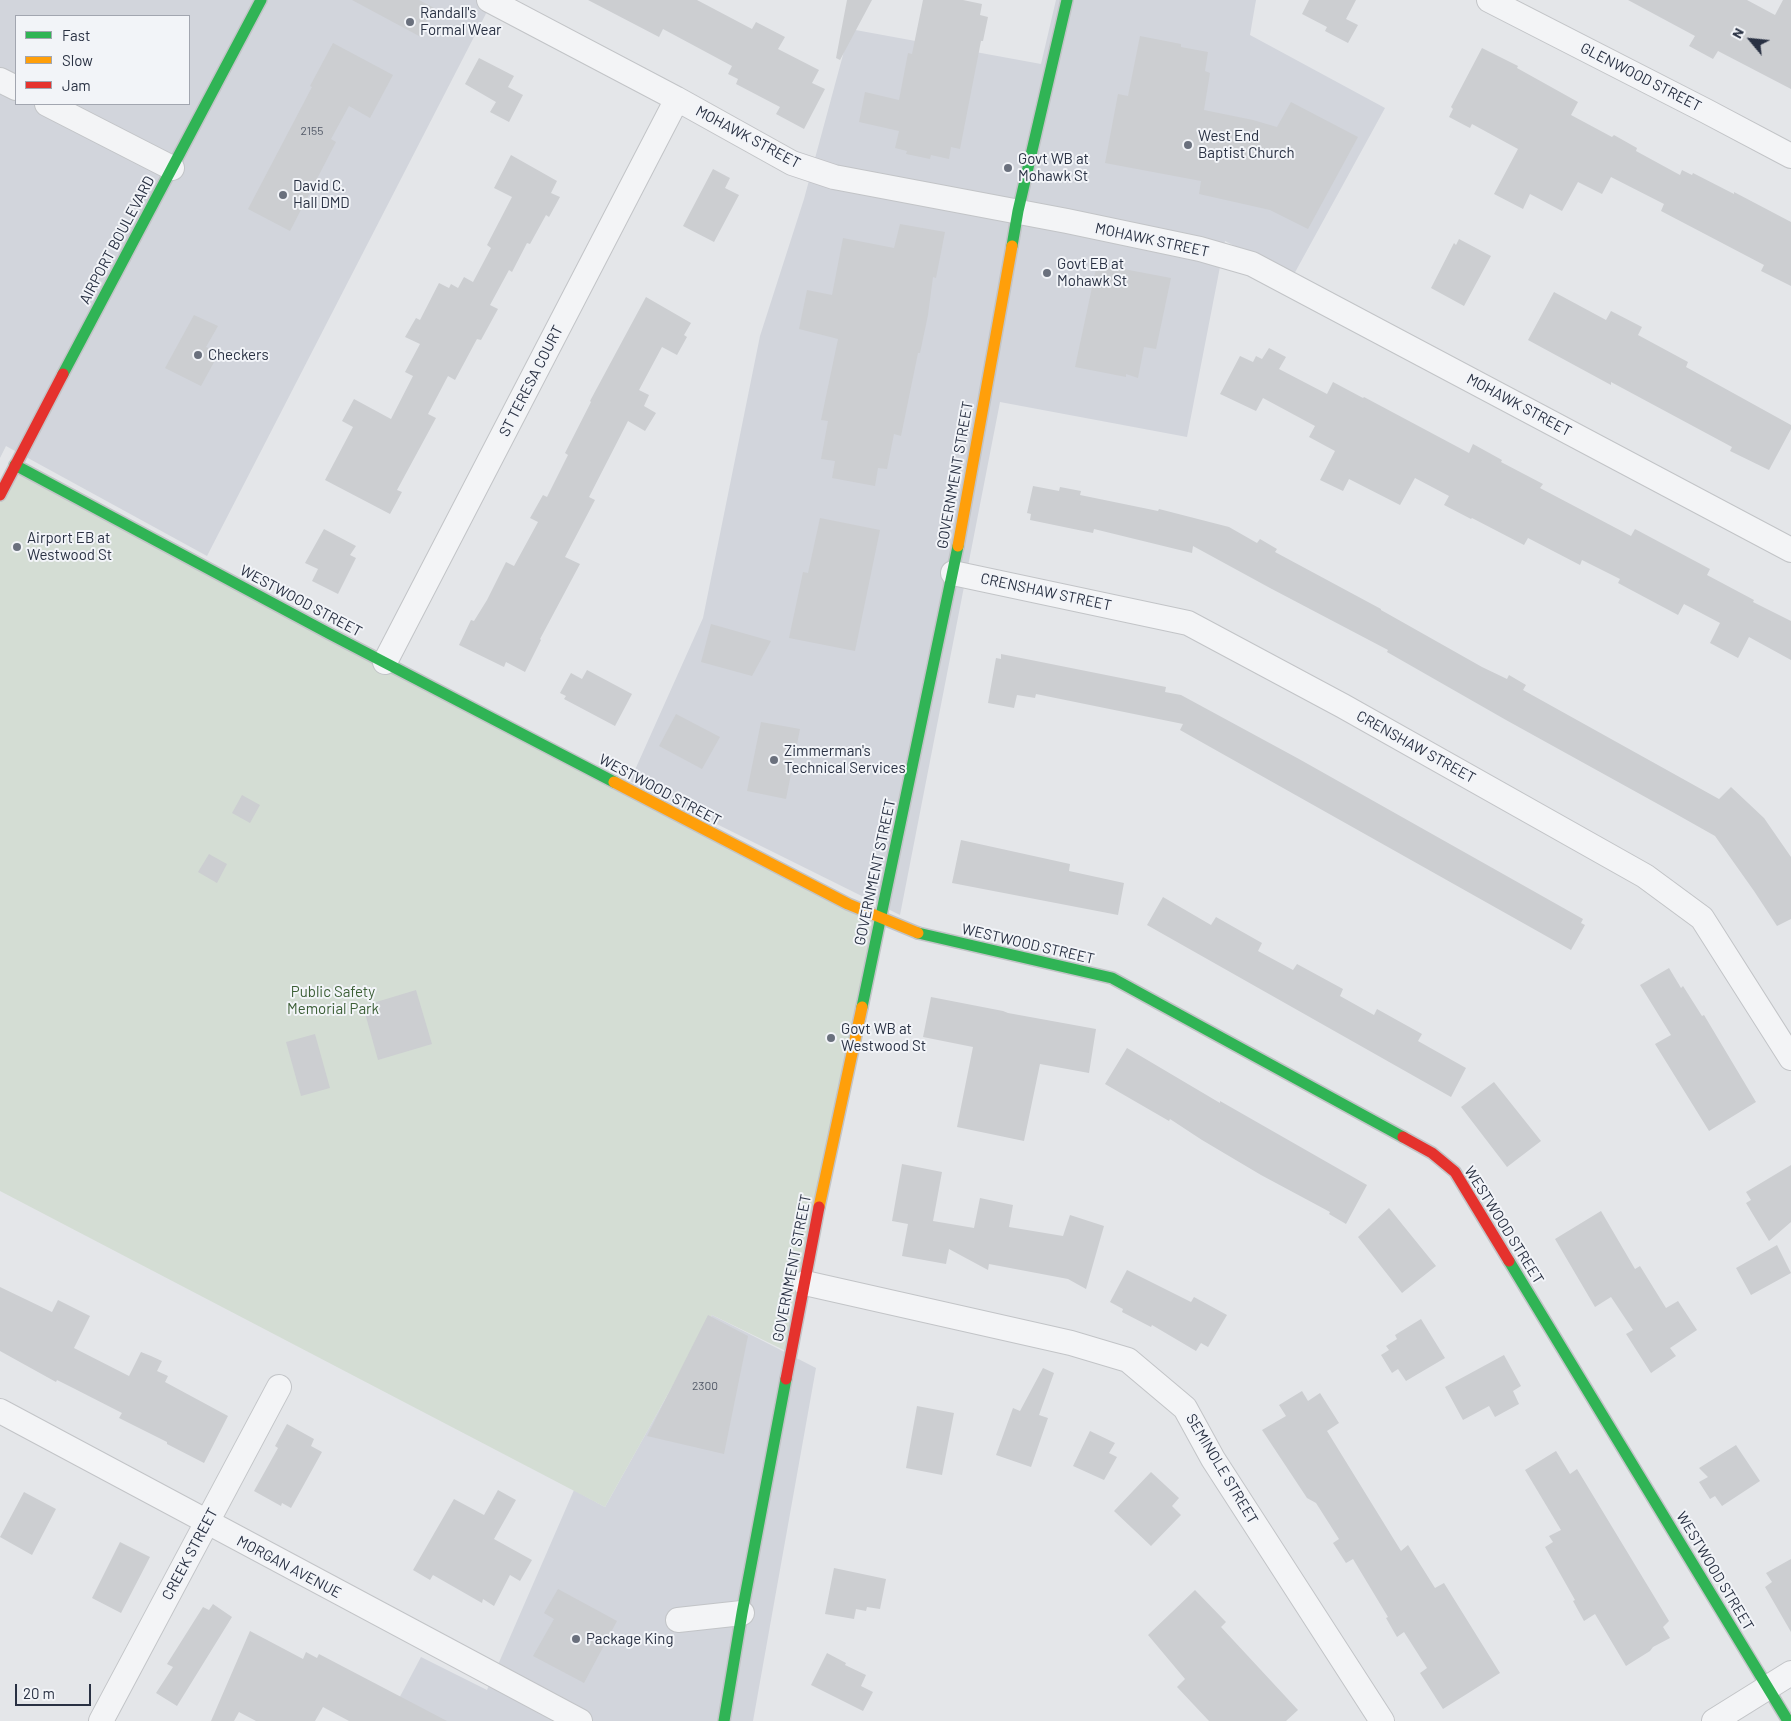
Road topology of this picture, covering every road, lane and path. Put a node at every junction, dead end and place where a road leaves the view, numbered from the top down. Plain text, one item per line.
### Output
1 (261, 0) edge
2 (489, 0) edge
3 (1067, 0) edge
4 (1489, 0) edge
5 (0, 80) edge
6 (15, 88) edge
7 (677, 99) junction
8 (49, 105) edge
9 (1791, 156) edge
10 (172, 168) junction
11 (1018, 211) junction
12 (15, 465) junction
13 (0, 495) edge
14 (1791, 550) edge
15 (953, 572) junction
16 (384, 662) junction
17 (881, 919) junction
18 (1791, 1058) edge
19 (805, 1283) junction
20 (279, 1387) dead end
21 (0, 1411) edge
22 (207, 1523) junction
23 (742, 1613) junction
24 (678, 1620) dead end
25 (1791, 1673) edge
26 (1768, 1688) junction
27 (101, 1721) edge
28 (580, 1721) edge
29 (724, 1721) edge
30 (1382, 1721) edge
31 (1714, 1721) edge
32 (1788, 1721) edge

1 - 10 main road, AIRPORT BOULEVARD
2 - 7 street, MOHAWK STREET
3 - 11 main road, GOVERNMENT STREET
4 - 9 street, GLENWOOD STREET
5 - 6 street
7 - 11 street, MOHAWK STREET
7 - 16 street, ST TERESA COURT
8 - 10 street
10 - 12 main road, AIRPORT BOULEVARD
11 - 14 street, MOHAWK STREET
11 - 15 main road, GOVERNMENT STREET
12 - 13 main road, AIRPORT BOULEVARD
12 - 16 main road, WESTWOOD STREET
15 - 17 main road, GOVERNMENT STREET
15 - 18 street, CRENSHAW STREET
16 - 17 main road, WESTWOOD STREET
17 - 19 main road, GOVERNMENT STREET
17 - 26 main road, WESTWOOD STREET
19 - 23 main road, GOVERNMENT STREET
19 - 30 street, SEMINOLE STREET
20 - 22 street, CREEK STREET
21 - 22 street, MORGAN AVENUE
22 - 27 street, CREEK STREET
22 - 28 street, MORGAN AVENUE
23 - 24 street
23 - 29 main road, GOVERNMENT STREET
25 - 26 street
26 - 31 street
26 - 32 main road, WESTWOOD STREET

